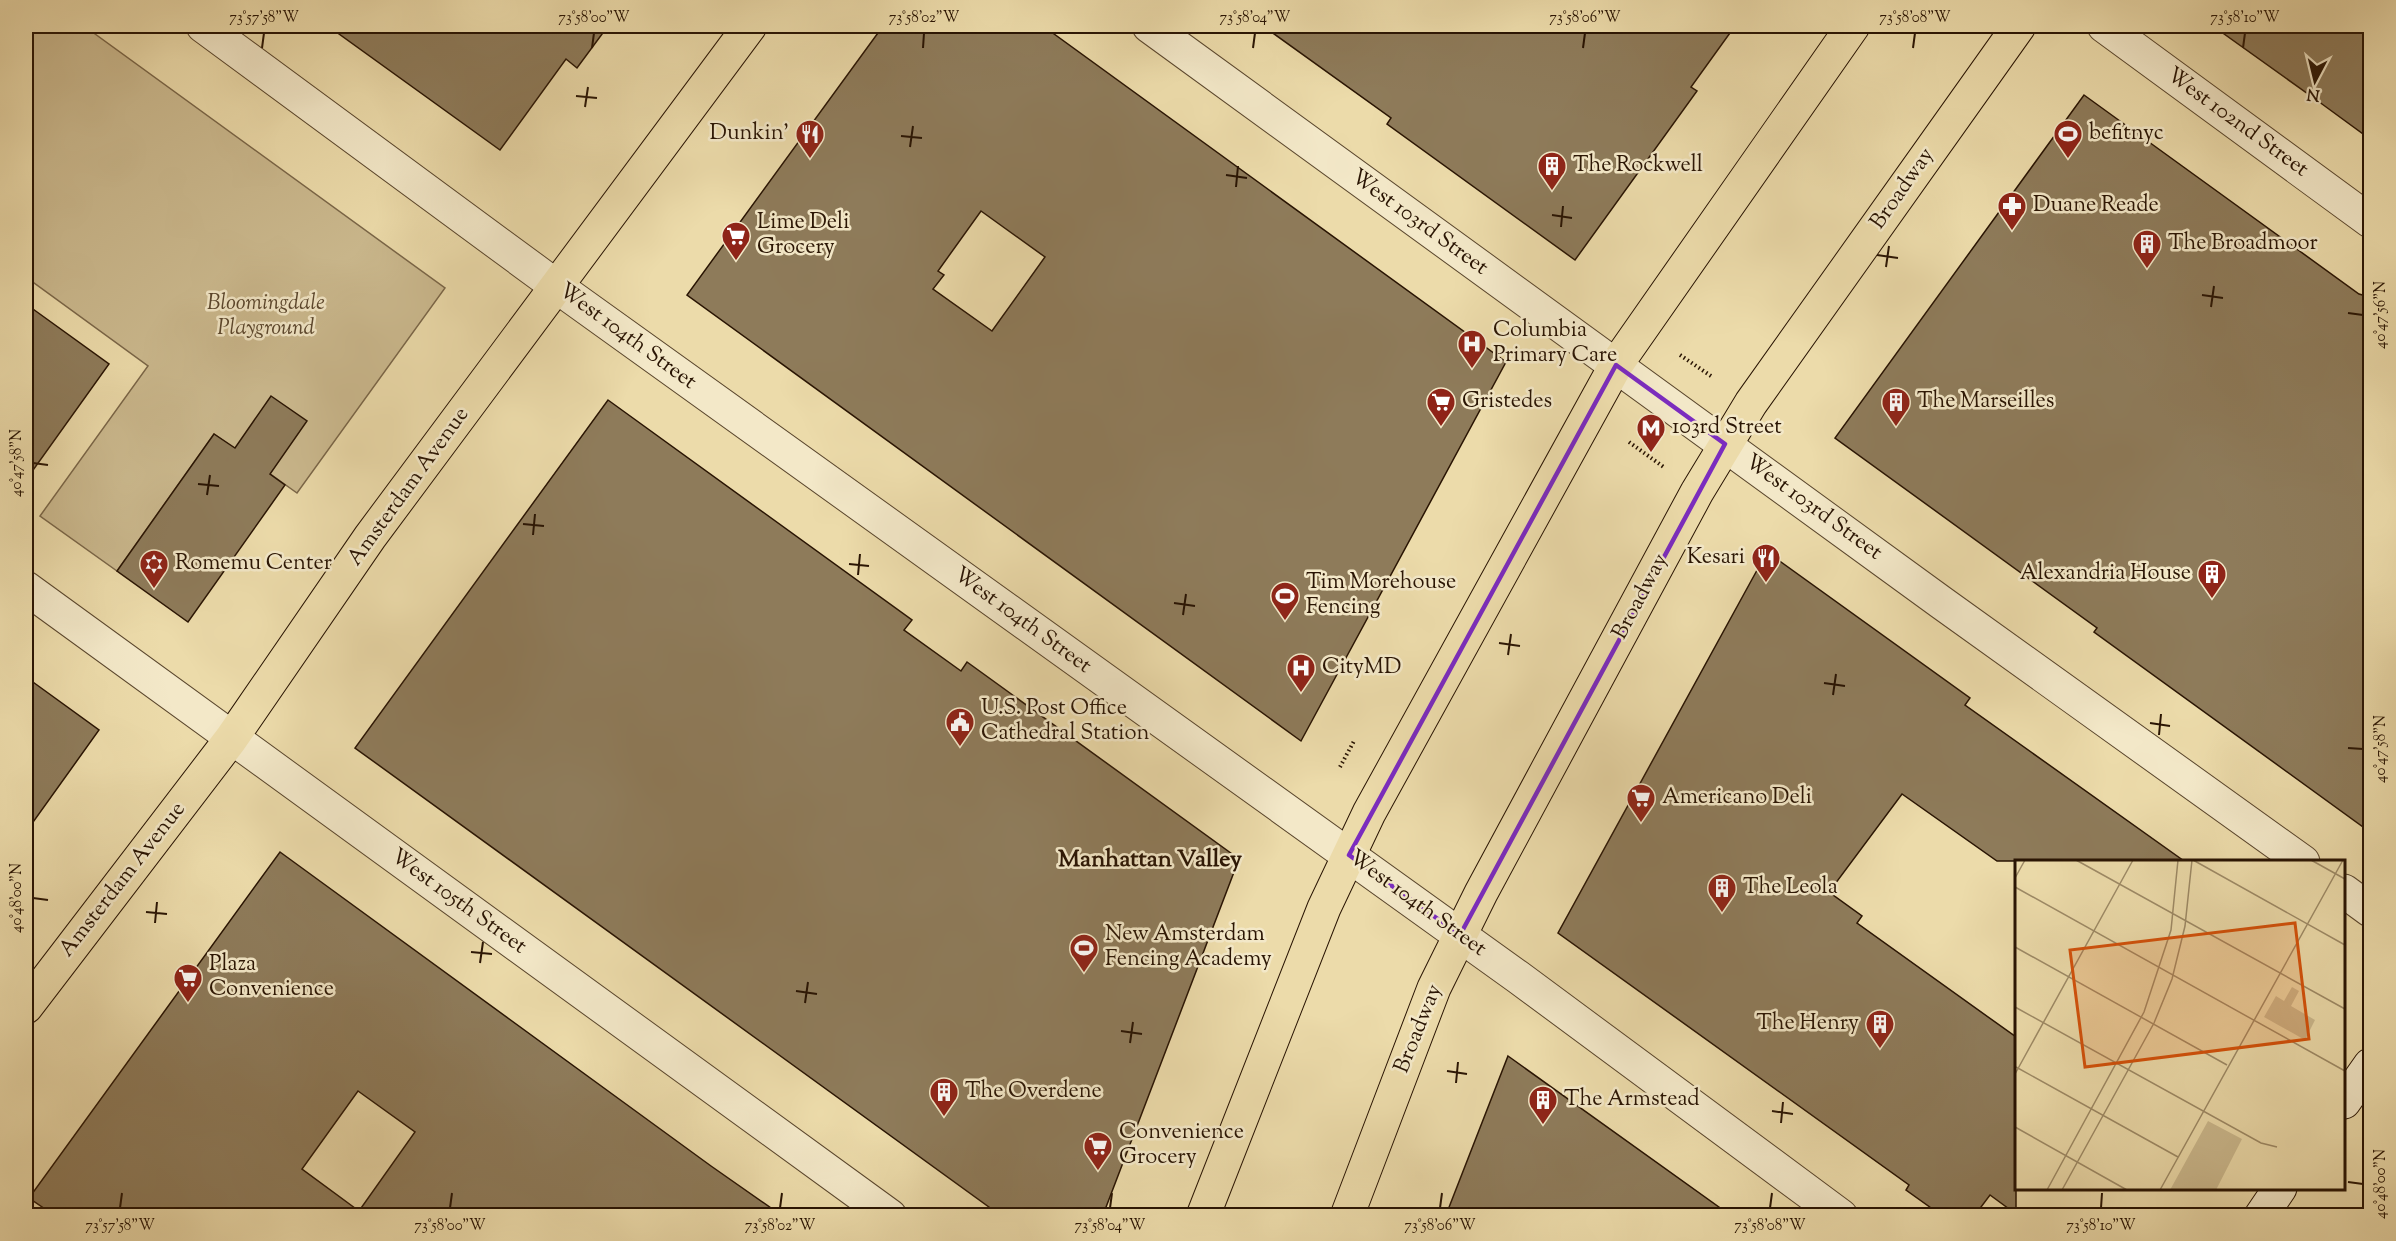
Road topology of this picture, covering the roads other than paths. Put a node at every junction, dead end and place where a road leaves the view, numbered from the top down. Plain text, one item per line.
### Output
1 (203, 26) edge
2 (750, 26) edge
3 (1149, 26) edge
4 (1853, 26) edge
5 (2019, 26) edge
6 (2104, 26) edge
7 (2370, 221) edge
8 (556, 286) junction
9 (1616, 365) junction
10 (1725, 444) junction
11 (26, 588) edge
12 (231, 739) junction
13 (1349, 855) junction
14 (2302, 860) edge
15 (2345, 892) edge
16 (2370, 910) edge
17 (1460, 935) junction
18 (26, 1007) edge
19 (2370, 1065) edge
20 (2345, 1099) edge
21 (2279, 1190) edge
22 (890, 1215) edge
23 (1203, 1215) edge
24 (1347, 1215) edge
25 (1841, 1215) edge
26 (2261, 1215) edge

1 - 8 street, West 104th Street
2 - 8 main road, Amsterdam Avenue
3 - 9 street, West 103rd Street
4 - 9 main road
5 - 10 main road, Broadway
6 - 7 street, West 102nd Street
8 - 12 main road, Amsterdam Avenue
8 - 13 street, West 104th Street
9 - 10 street, West 103rd Street
9 - 13 main road
10 - 14 street, West 103rd Street
10 - 17 main road, Broadway
11 - 12 street, West 105th Street
12 - 18 main road, Amsterdam Avenue
12 - 22 street, West 105th Street
13 - 17 street, West 104th Street
13 - 23 main road
15 - 16 street
17 - 24 main road, Broadway
17 - 25 street, West 104th Street
19 - 20 street
21 - 26 street

